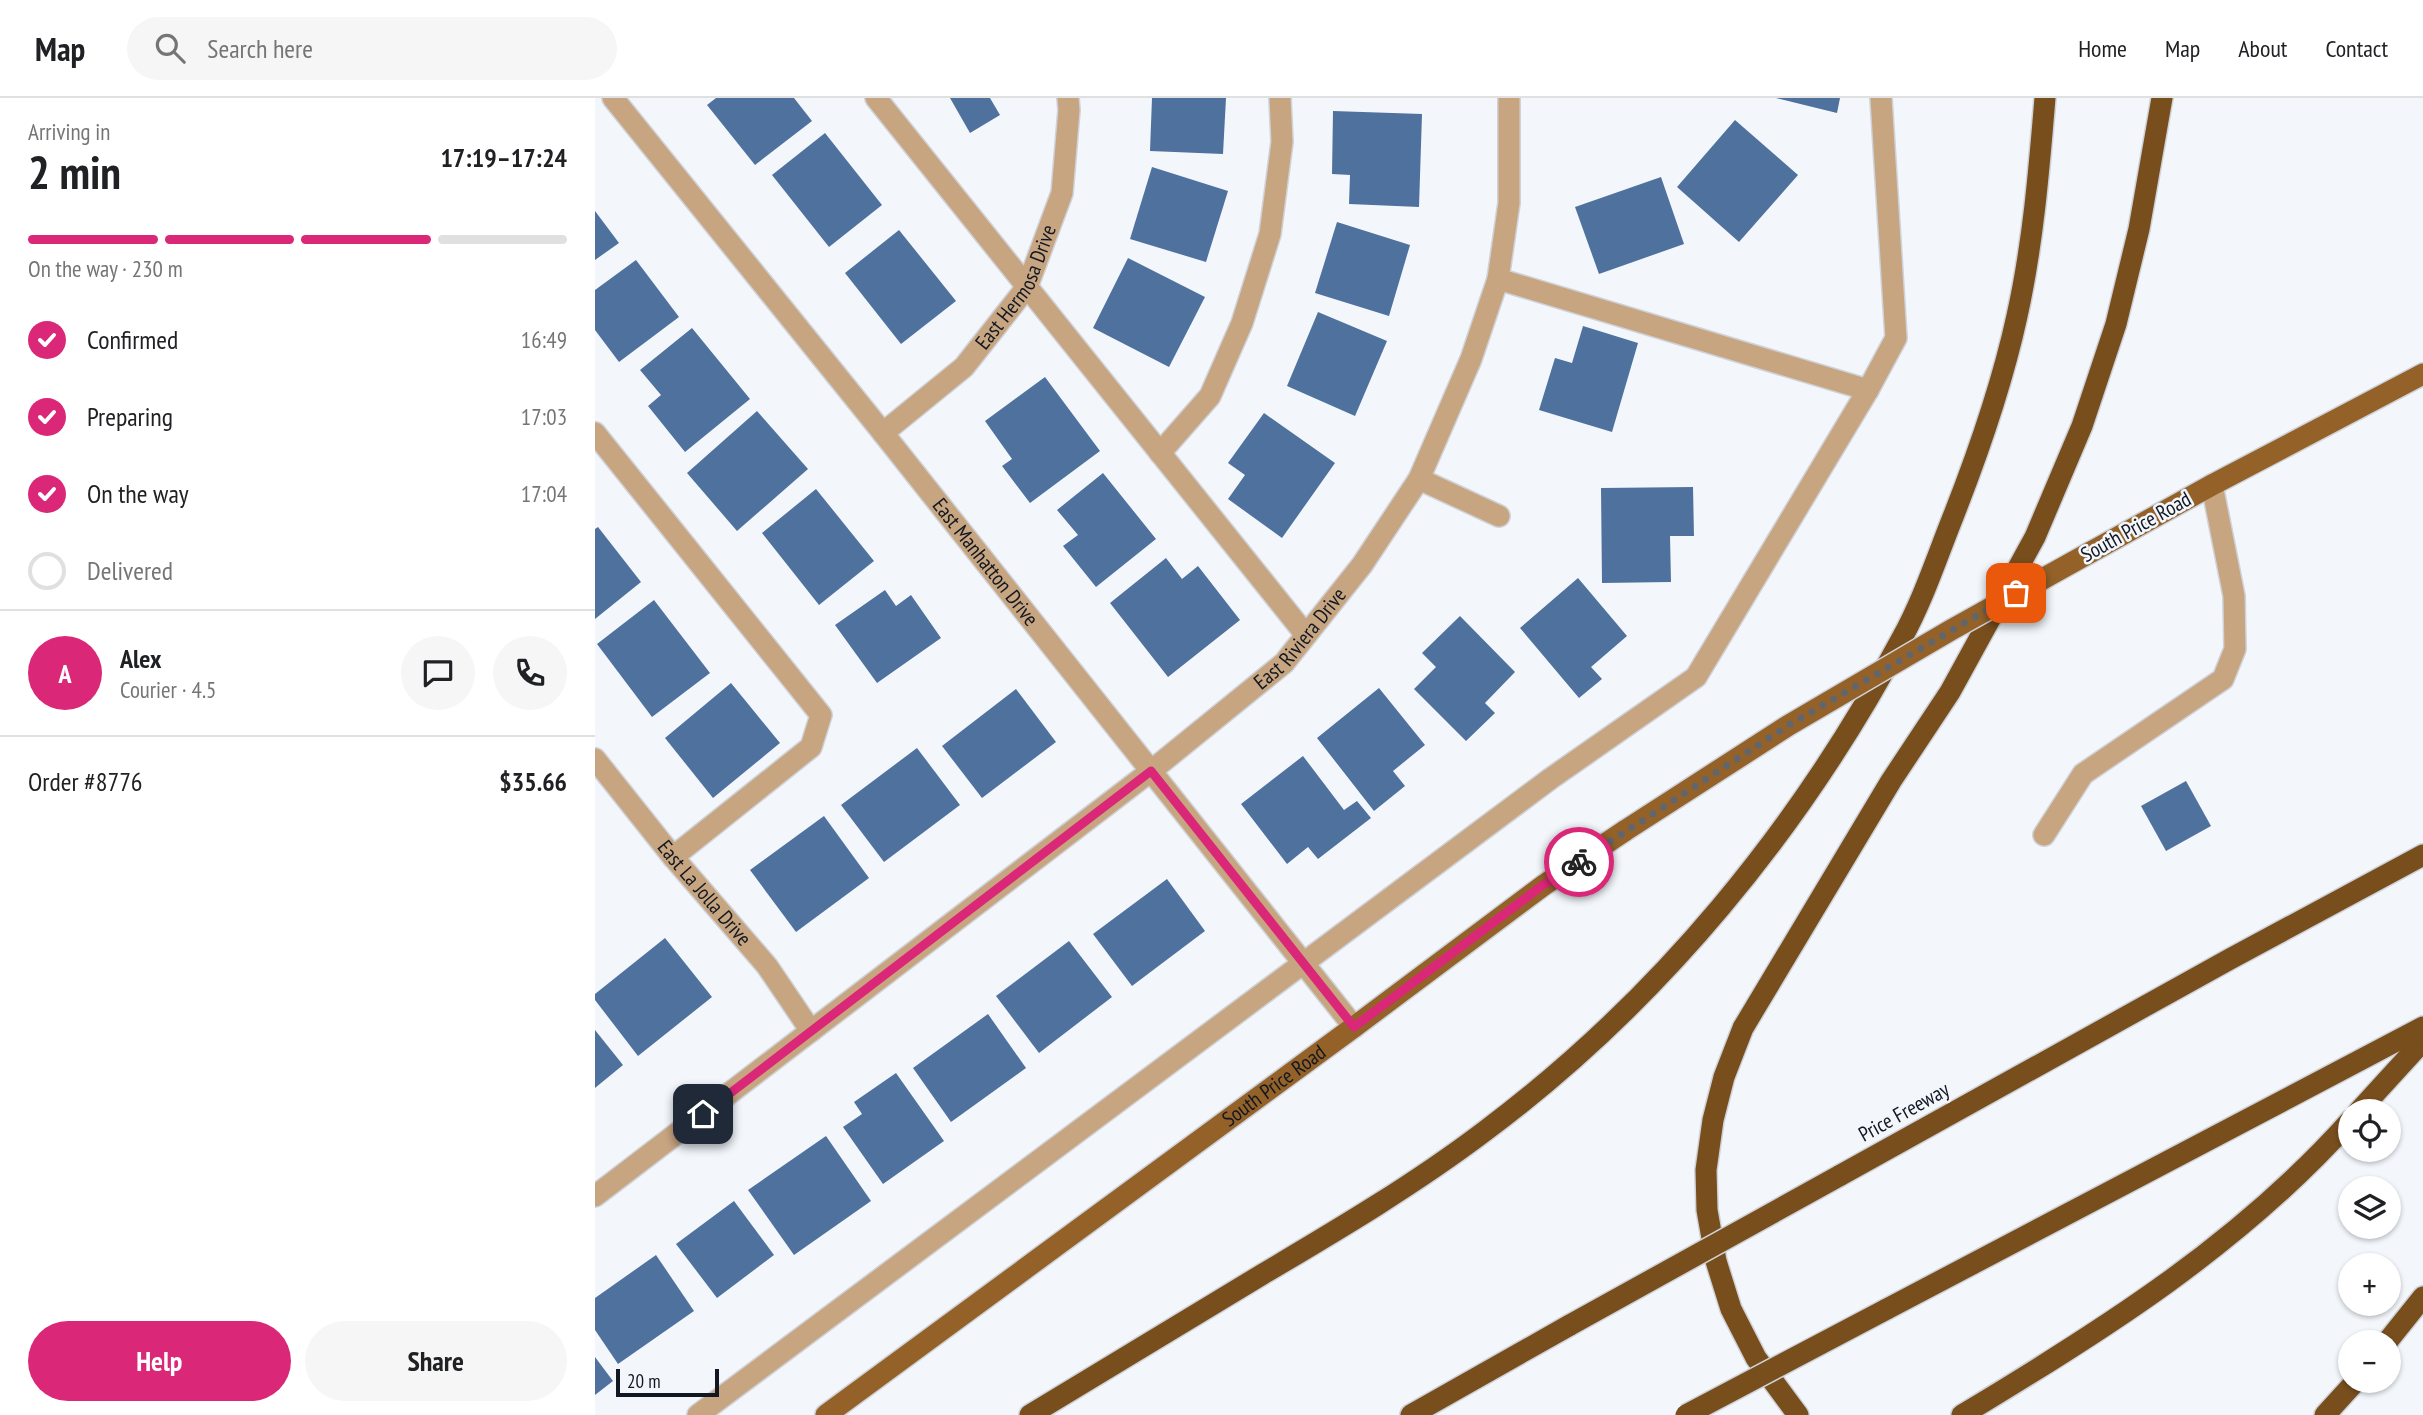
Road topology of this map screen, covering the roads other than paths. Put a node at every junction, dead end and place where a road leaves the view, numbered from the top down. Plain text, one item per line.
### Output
1 (613, 98) edge
2 (876, 98) edge
3 (1068, 98) edge
4 (1280, 98) edge
5 (1509, 98) edge
6 (1881, 98) edge
7 (2045, 98) edge
8 (2162, 98) edge
9 (1498, 279) junction
10 (1027, 287) junction
11 (2423, 374) edge
12 (1868, 390) junction
13 (595, 433) edge
14 (883, 433) junction
15 (1160, 453) junction
16 (1419, 480) junction
17 (2212, 485) junction
18 (1499, 516) dead end
19 (1306, 635) junction
20 (595, 759) edge
21 (1151, 771) junction
22 (2043, 835) dead end
23 (2423, 839) edge
24 (2423, 855) edge
25 (673, 857) junction
26 (2230, 959) junction
27 (1303, 962) junction
28 (1354, 1027) junction
29 (2423, 1027) edge
30 (811, 1031) junction
31 (2423, 1041) edge
32 (2370, 1099) edge
33 (2338, 1133) edge
34 (595, 1196) edge
35 (2423, 1297) edge
36 (2397, 1330) edge
37 (2345, 1393) edge
38 (698, 1415) edge
39 (825, 1415) edge
40 (1030, 1415) edge
41 (1411, 1415) edge
42 (1686, 1415) edge
43 (1798, 1415) edge
44 (1962, 1415) edge
45 (2325, 1415) edge

1 - 14 street, East Manhatton Drive
2 - 10 street
3 - 10 street, East Hermosa Drive
4 - 15 street
5 - 9 street, East Riviera Drive
6 - 12 street
7 - 40 highway
8 - 43 highway
9 - 12 street
9 - 16 street, East Riviera Drive
10 - 14 street, East Hermosa Drive
10 - 15 street
11 - 17 main road, South Price Road
12 - 27 street
13 - 25 street
14 - 21 street, East Manhatton Drive
15 - 19 street
16 - 18 street
16 - 19 street, East Riviera Drive
17 - 22 street
17 - 28 main road, South Price Road, bridge
19 - 21 street, East Riviera Drive
20 - 25 street, East La Jolla Drive
21 - 27 street, East Manhatton Drive
21 - 30 street, East Riviera Drive
23 - 26 highway
24 - 26 highway, Price Freeway
25 - 30 street, East La Jolla Drive
26 - 41 highway, Price Freeway, bridge
27 - 28 street, East Manhatton Drive
27 - 38 street
28 - 39 main road, South Price Road
29 - 42 highway, bridge
30 - 34 street, East Riviera Drive
31 - 32 highway
33 - 44 highway
35 - 36 highway
37 - 45 highway

